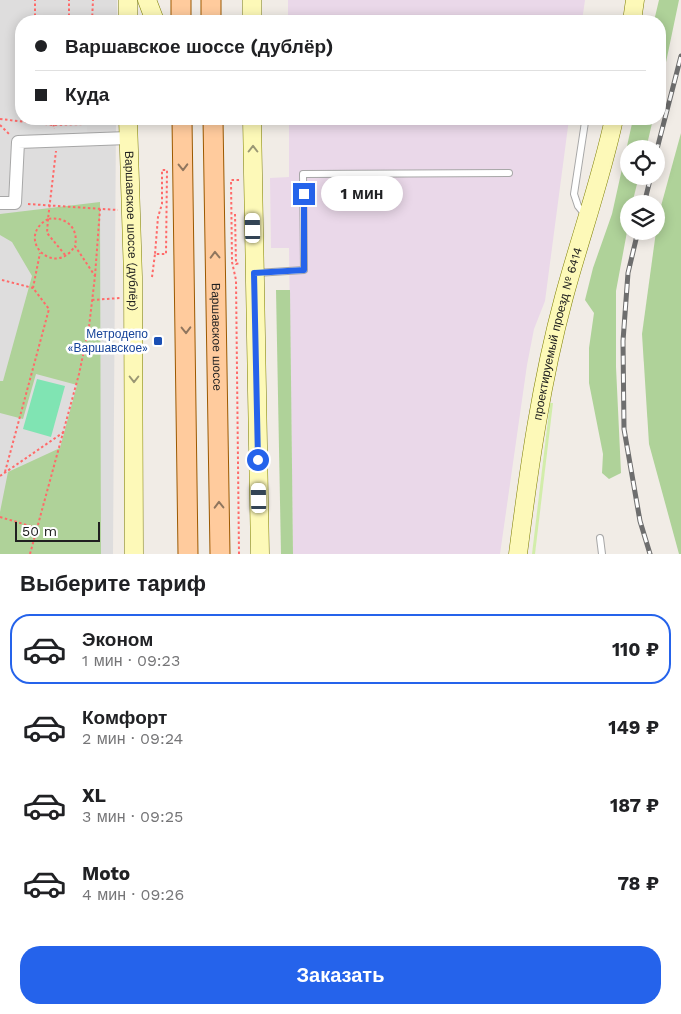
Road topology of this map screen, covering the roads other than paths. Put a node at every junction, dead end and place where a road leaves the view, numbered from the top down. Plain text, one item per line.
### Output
1 (128, 0) edge
2 (147, 0) edge
3 (181, 0) edge
4 (211, 0) edge
5 (252, 0) edge
6 (635, 0) edge
7 (128, 15) edge
8 (153, 15) edge
9 (181, 15) edge
10 (212, 15) edge
11 (252, 15) edge
12 (633, 15) edge
13 (122, 125) edge
14 (182, 125) edge
15 (213, 125) edge
16 (252, 125) edge
17 (585, 125) edge
18 (612, 125) edge
19 (128, 138) junction
20 (509, 173) dead end
21 (0, 203) edge
22 (588, 219) junction
23 (254, 273) junction
24 (600, 538) dead end
25 (134, 554) edge
26 (188, 554) edge
27 (220, 554) edge
28 (260, 554) edge
29 (518, 554) edge
30 (602, 554) edge

1 - 7 main road
2 - 8 main road
3 - 9 main road
4 - 10 main road
5 - 11 main road
6 - 12 main road
13 - 19 main road, Варшавское шоссе (дублёр)
14 -> 26 main road
27 -> 15 main road, Варшавское шоссе
23 -> 16 main road
17 - 22 lane
18 - 22 main road, проектируемый проезд № 6414
19 - 21 street
19 -> 25 main road, Варшавское шоссе (дублёр)
20 - 23 lane
22 - 29 main road, проектируемый проезд № 6414
23 - 28 main road
24 - 30 lane

